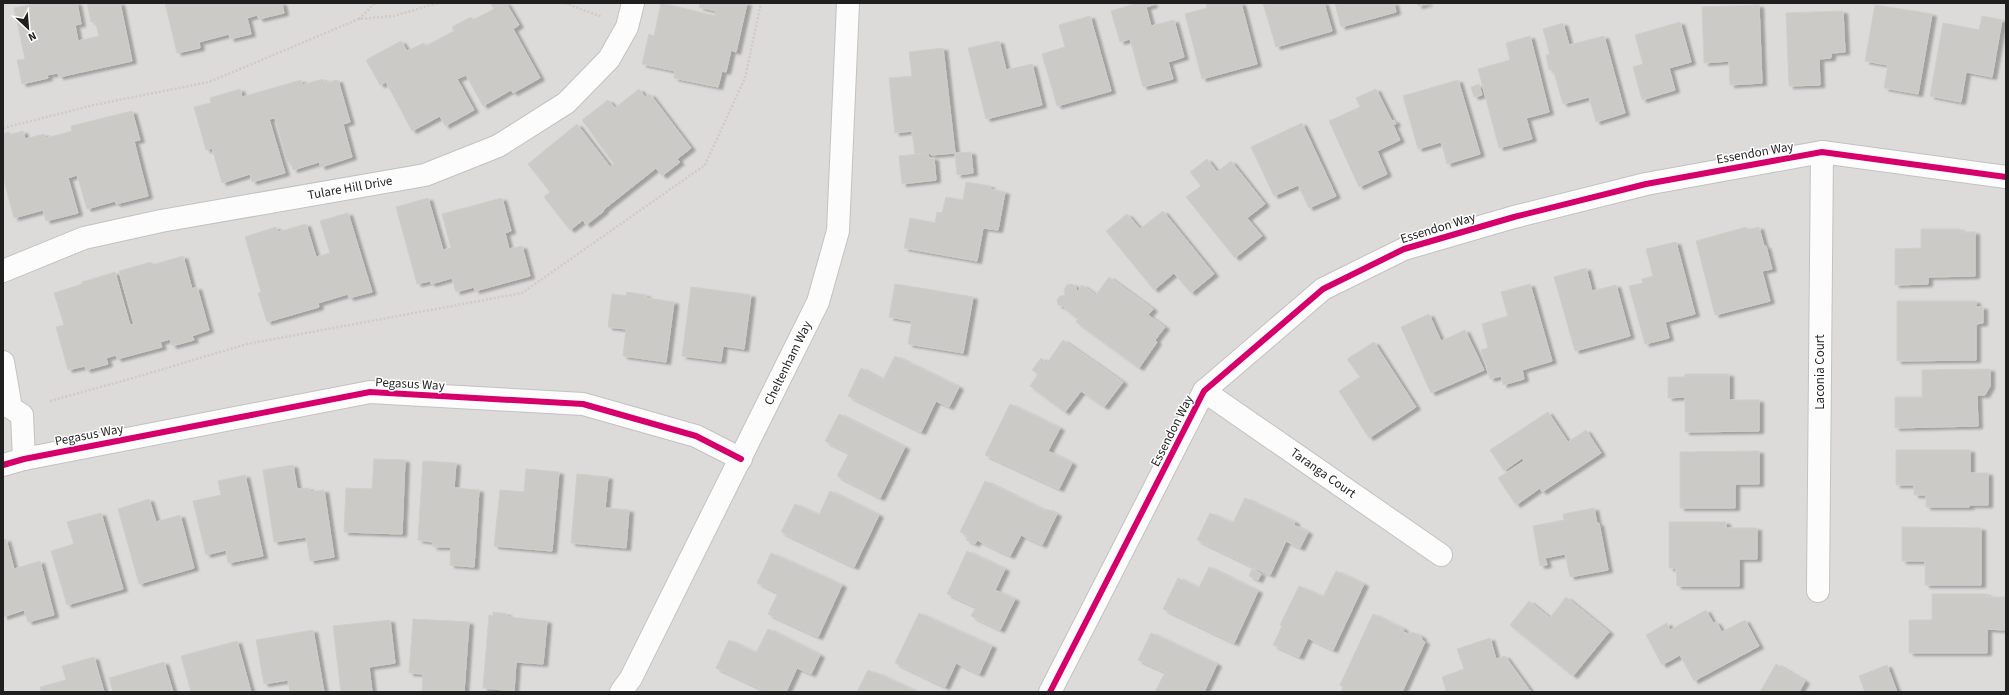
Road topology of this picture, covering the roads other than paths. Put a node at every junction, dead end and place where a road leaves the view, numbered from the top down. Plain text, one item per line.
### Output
1 (633, 3) edge
2 (848, 3) edge
3 (1822, 152) junction
4 (2006, 177) edge
5 (3, 271) edge
6 (3, 362) edge
7 (1204, 392) junction
8 (24, 459) junction
9 (741, 459) junction
10 (3, 466) edge
11 (1441, 555) dead end
12 (1818, 591) dead end
13 (621, 692) edge
14 (1050, 692) edge

1 - 5 street, Tulare Hill Drive
2 - 9 street, Cheltenham Way
3 - 4 street, Essendon Way
3 - 7 street, Essendon Way
3 - 12 street, Laconia Court
6 - 8 street
7 - 11 street, Taranga Court
7 - 14 street, Essendon Way
8 - 9 street, Pegasus Way
8 - 10 street, Pegasus Way
9 - 13 street, Cheltenham Way

